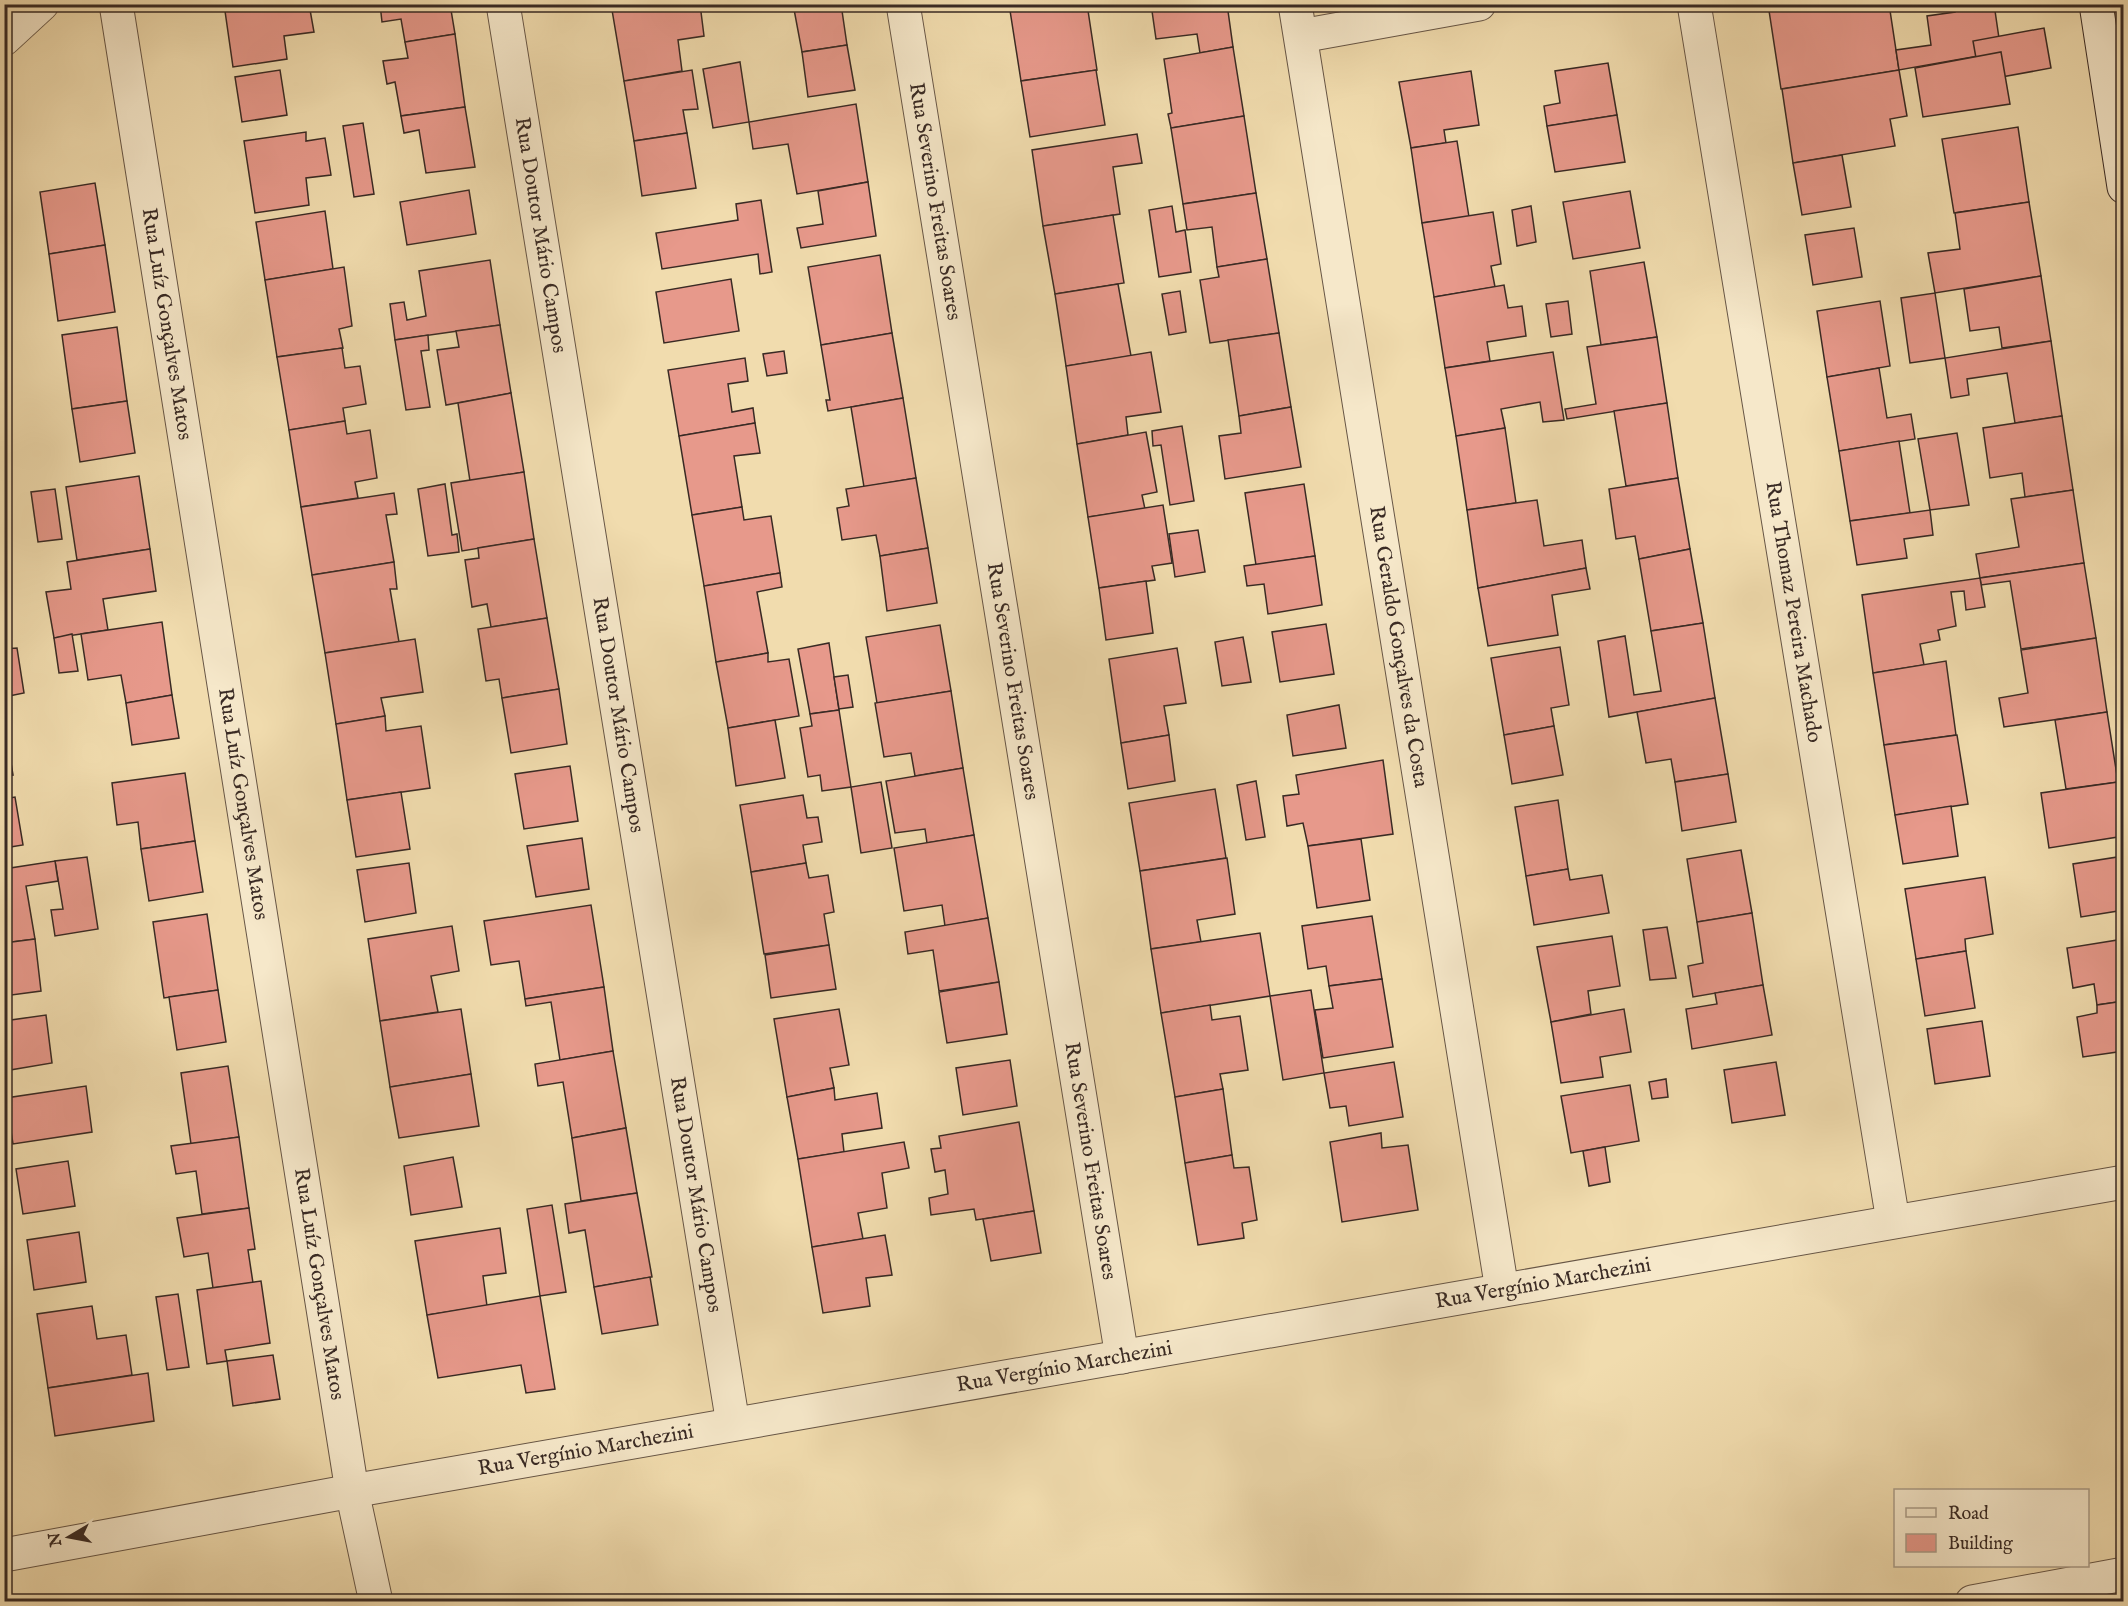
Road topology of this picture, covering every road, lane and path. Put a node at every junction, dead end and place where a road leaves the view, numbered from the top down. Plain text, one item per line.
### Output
1 (42, 4) edge
2 (116, 4) edge
3 (503, 4) edge
4 (903, 4) edge
5 (1479, 4) edge
6 (1694, 4) edge
7 (2096, 4) edge
8 (1298, 20) edge
9 (4, 39) edge
10 (2124, 187) edge
11 (2124, 1182) edge
12 (1893, 1221) junction
13 (1502, 1290) junction
14 (1122, 1357) junction
15 (733, 1424) junction
16 (352, 1491) junction
17 (4, 1555) edge
18 (2124, 1574) edge
19 (376, 1602) edge
20 (1972, 1602) edge

1 - 9 street
2 - 16 street, Rua Luíz Gonçalves Matos
3 - 15 street, Rua Doutor Mário Campos
4 - 14 street, Rua Severino Freitas Soares
5 - 8 street
6 - 12 street, Rua Thomaz Pereira Machado
7 - 10 street
8 - 13 street, Rua Geraldo Gonçalves da Costa
11 - 12 street, Rua Vergínio Marchezini
12 - 13 street, Rua Vergínio Marchezini
13 - 14 street, Rua Vergínio Marchezini
14 - 15 street, Rua Vergínio Marchezini
15 - 16 street, Rua Vergínio Marchezini
16 - 17 street, Rua Vergínio Marchezini
16 - 19 street, Rua Luíz Gonçalves Matos
18 - 20 street

